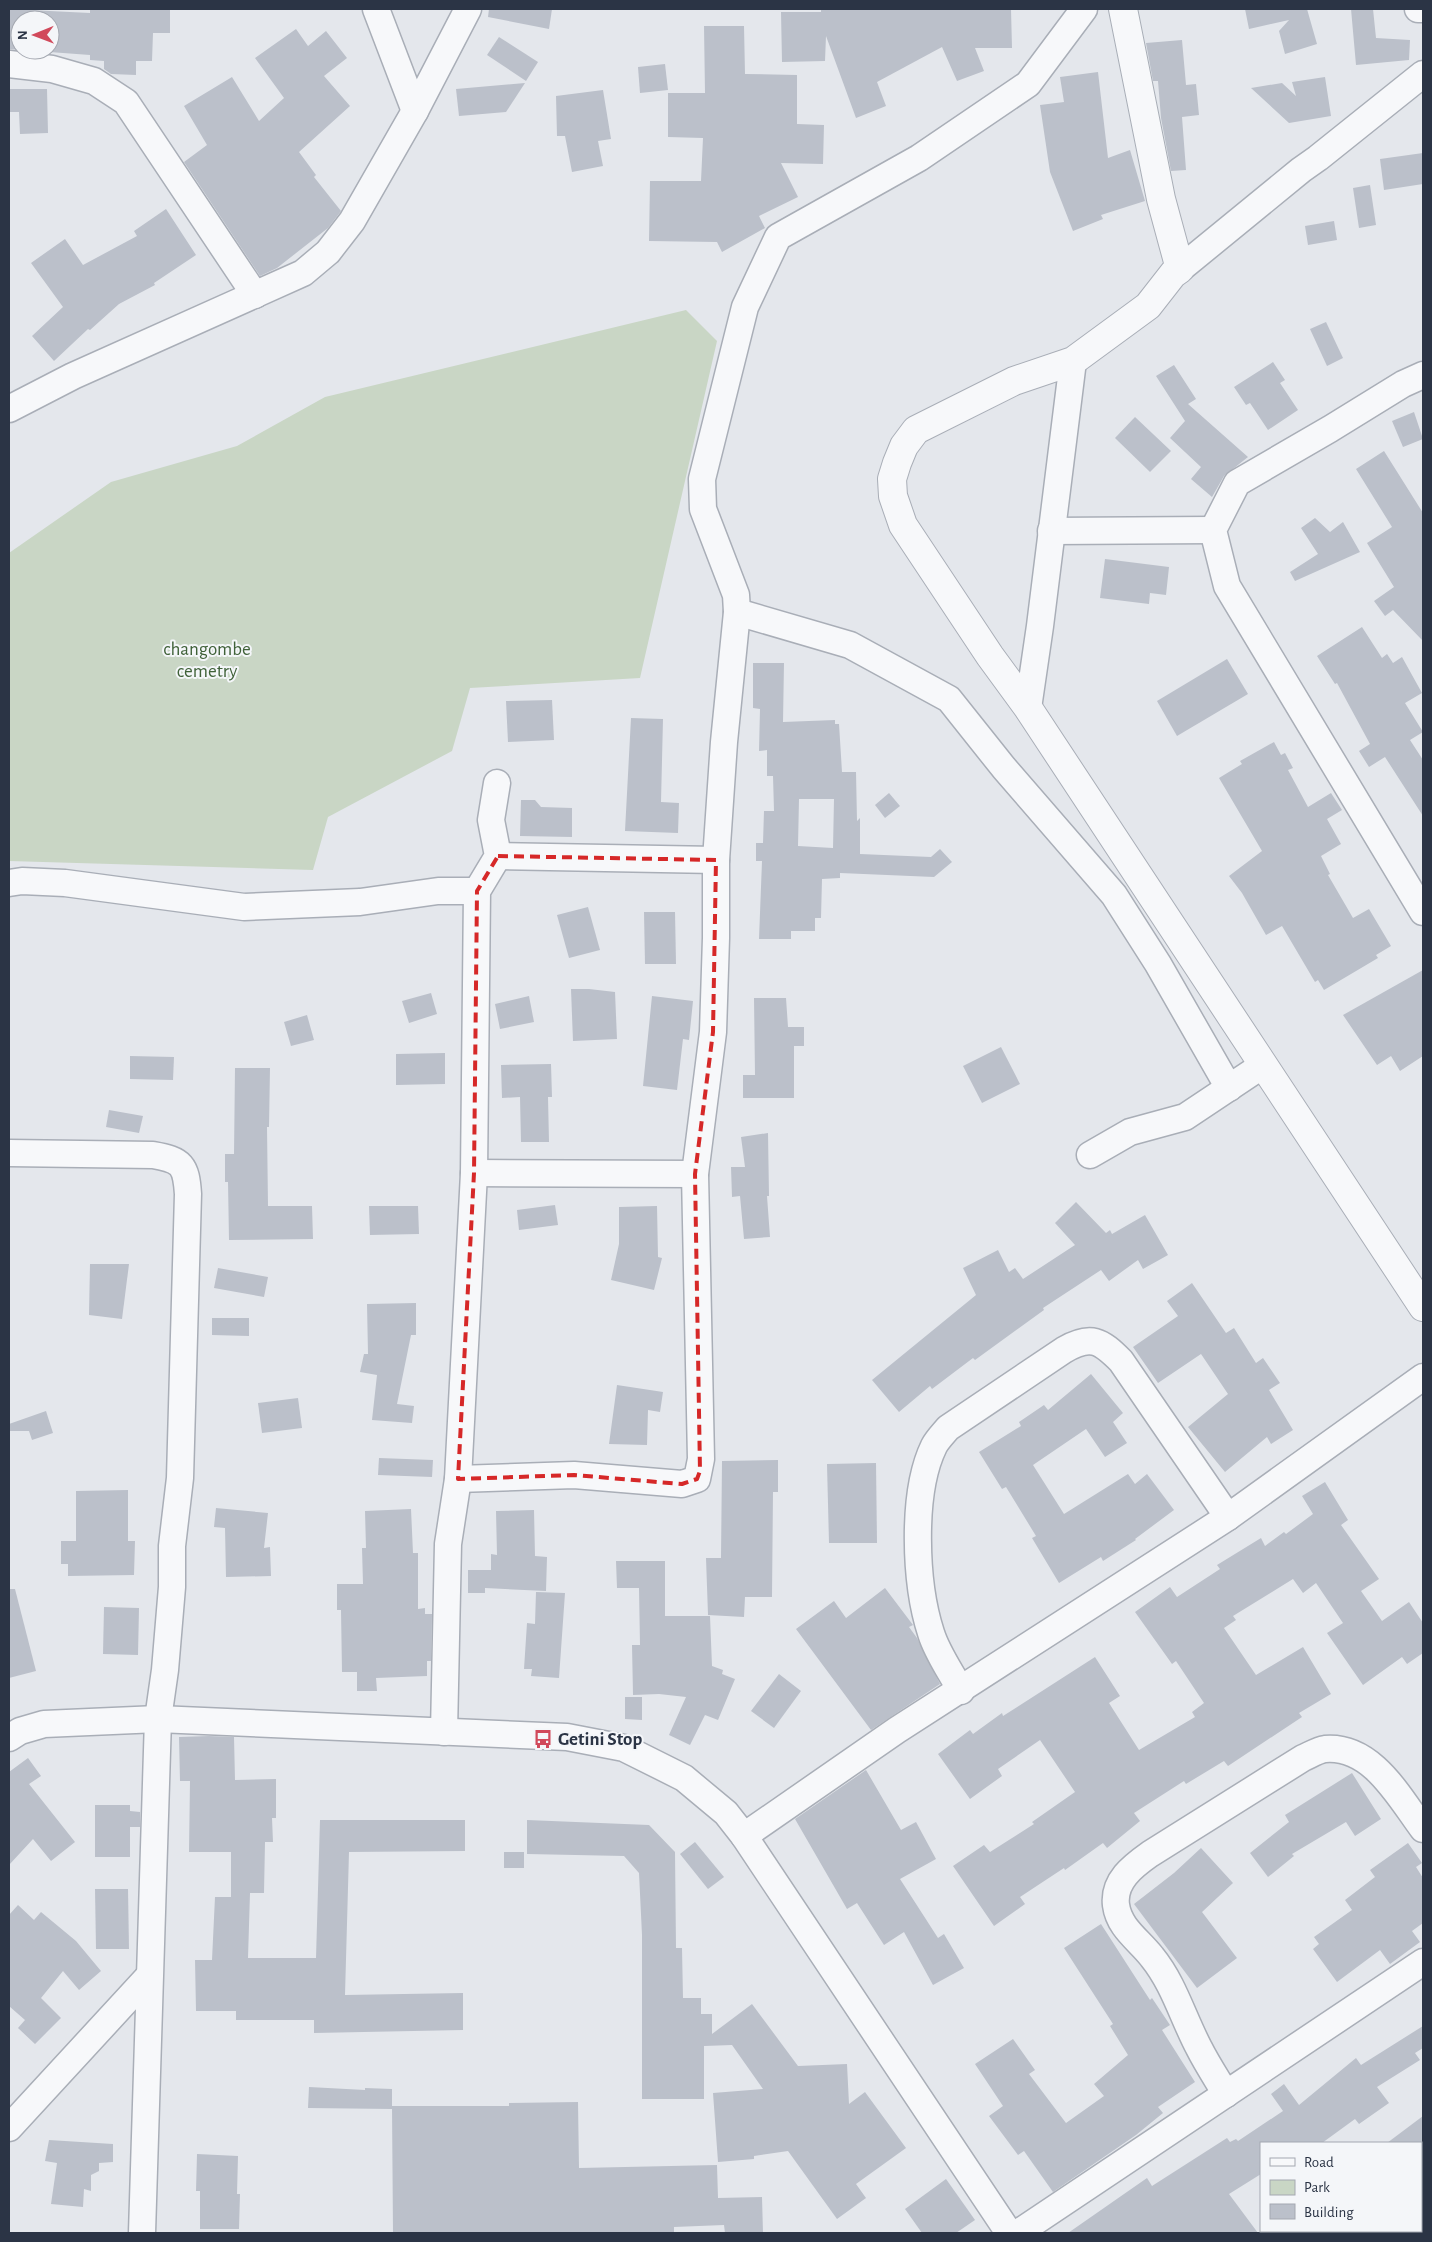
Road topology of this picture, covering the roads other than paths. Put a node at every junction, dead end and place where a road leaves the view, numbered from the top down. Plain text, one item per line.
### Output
1 (376, 9) edge
2 (468, 9) edge
3 (1084, 9) edge
4 (1123, 9) edge
5 (1418, 9) edge
6 (1423, 9) edge
7 (9, 64) edge
8 (1423, 74) edge
9 (415, 111) junction
10 (1180, 269) junction
11 (255, 294) junction
12 (1073, 361) junction
13 (1423, 375) edge
14 (9, 409) edge
15 (1213, 530) junction
16 (1051, 531) junction
17 (737, 612) junction
18 (1028, 708) junction
19 (497, 783) dead end
20 (498, 856) junction
21 (716, 860) junction
22 (9, 883) edge
23 (477, 891) junction
24 (1423, 912) edge
25 (1263, 1065) junction
26 (1229, 1088) junction
27 (9, 1153) edge
28 (1090, 1154) dead end
29 (474, 1173) junction
30 (695, 1174) junction
31 (1423, 1307) edge
32 (1423, 1378) edge
33 (458, 1479) junction
34 (1228, 1517) junction
35 (961, 1691) junction
36 (158, 1719) junction
37 (444, 1732) junction
38 (9, 1738) edge
39 (1423, 1829) edge
40 (744, 1836) junction
41 (1423, 1962) edge
42 (148, 1977) junction
43 (1226, 2094) junction
44 (9, 2128) edge
45 (142, 2233) edge
46 (1009, 2233) edge
47 (1018, 2233) edge

1 - 9 street
2 - 9 street
3 - 17 street
4 - 10 street
5 - 6 street
7 - 11 street
8 - 10 street
9 - 11 street
10 - 12 street
11 - 14 street
12 - 16 street
12 - 18 street
13 - 15 street
15 - 16 street
15 - 24 street
16 - 18 street
17 - 21 street
17 - 26 street
18 - 25 street
19 - 20 street
20 - 21 street
20 - 23 street
21 - 30 street
22 - 23 street
23 - 29 street
25 - 26 street
25 - 31 street
26 - 28 street
27 - 36 street
29 - 30 street
29 - 33 street
30 - 33 street
32 - 34 street
33 - 37 street
34 - 35 street
34 - 35 street
35 - 40 street
36 - 37 street
36 - 38 street
36 - 42 street
37 - 40 street
39 - 43 street
40 - 46 street
41 - 43 street
42 - 44 street
42 - 45 street
43 - 47 street

